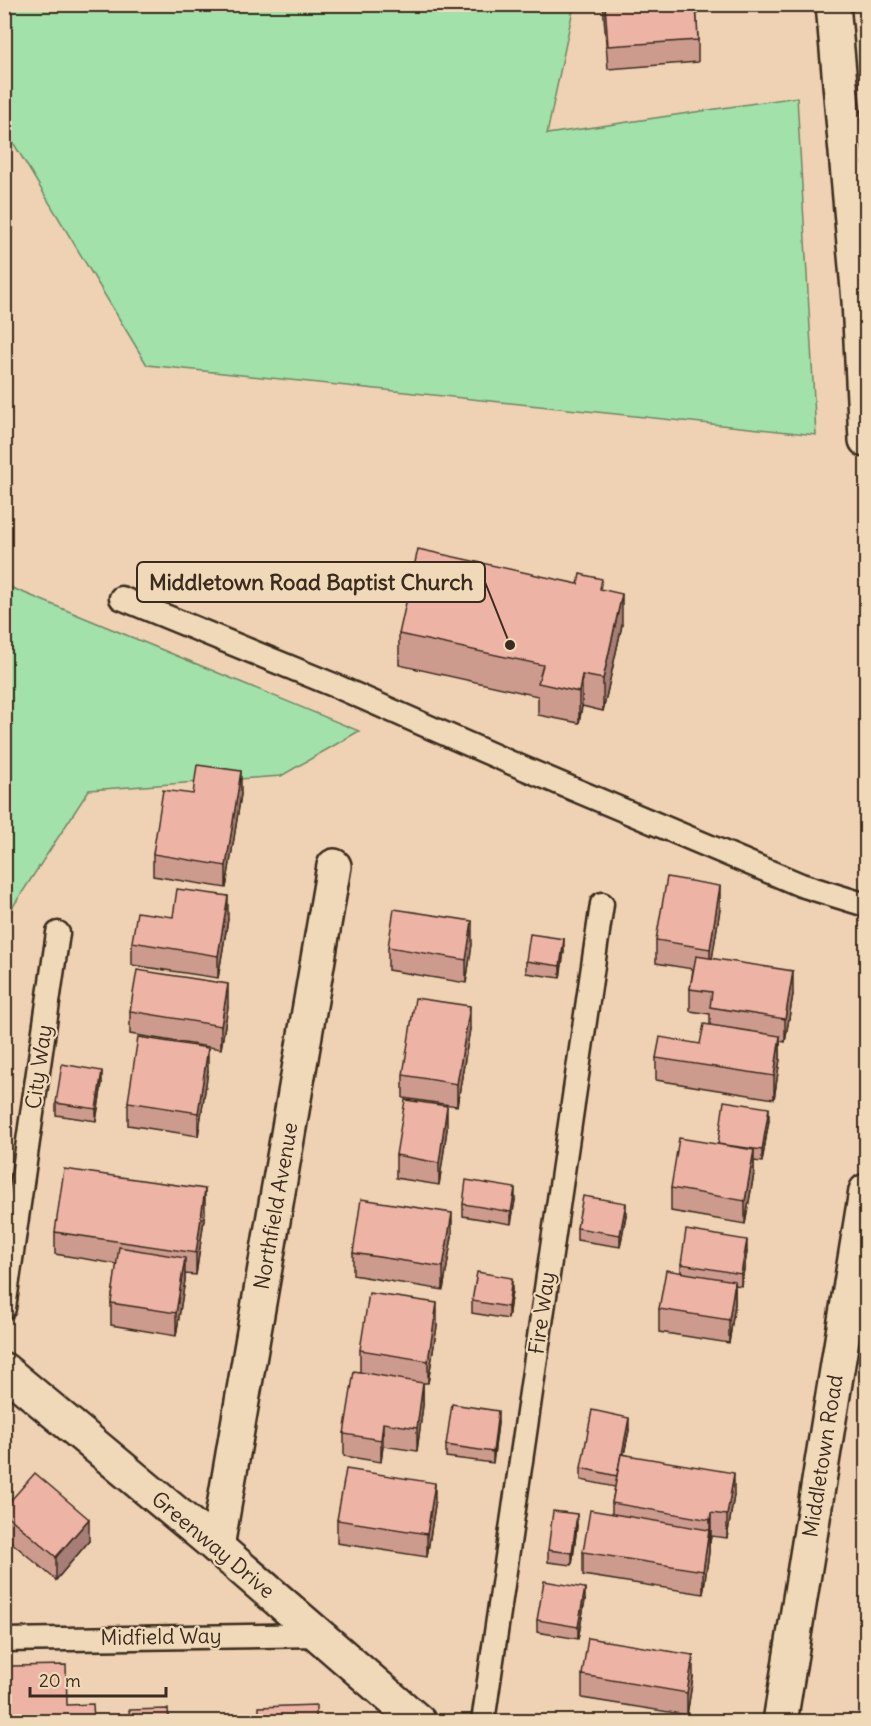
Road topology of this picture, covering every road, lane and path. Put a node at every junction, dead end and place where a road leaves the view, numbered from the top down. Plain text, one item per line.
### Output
1 (833, 4) edge
2 (863, 301) edge
3 (867, 440) edge
4 (121, 598) dead end
5 (334, 866) dead end
6 (602, 904) dead end
7 (867, 905) edge
8 (58, 933) dead end
9 (867, 1191) edge
10 (4, 1308) edge
11 (4, 1370) edge
12 (218, 1547) junction
13 (318, 1635) junction
14 (4, 1640) edge
15 (419, 1722) edge
16 (483, 1722) edge
17 (780, 1722) edge

1 - 2 street
2 - 3 street
4 - 7 lane
5 - 12 street, Northfield Avenue
6 - 16 lane, Fire Way
8 - 10 lane, City Way
9 - 17 street, Middletown Road
11 - 12 street, Greenway Drive
12 - 13 street, Greenway Drive
13 - 14 lane, Midfield Way
13 - 15 street, Greenway Drive

